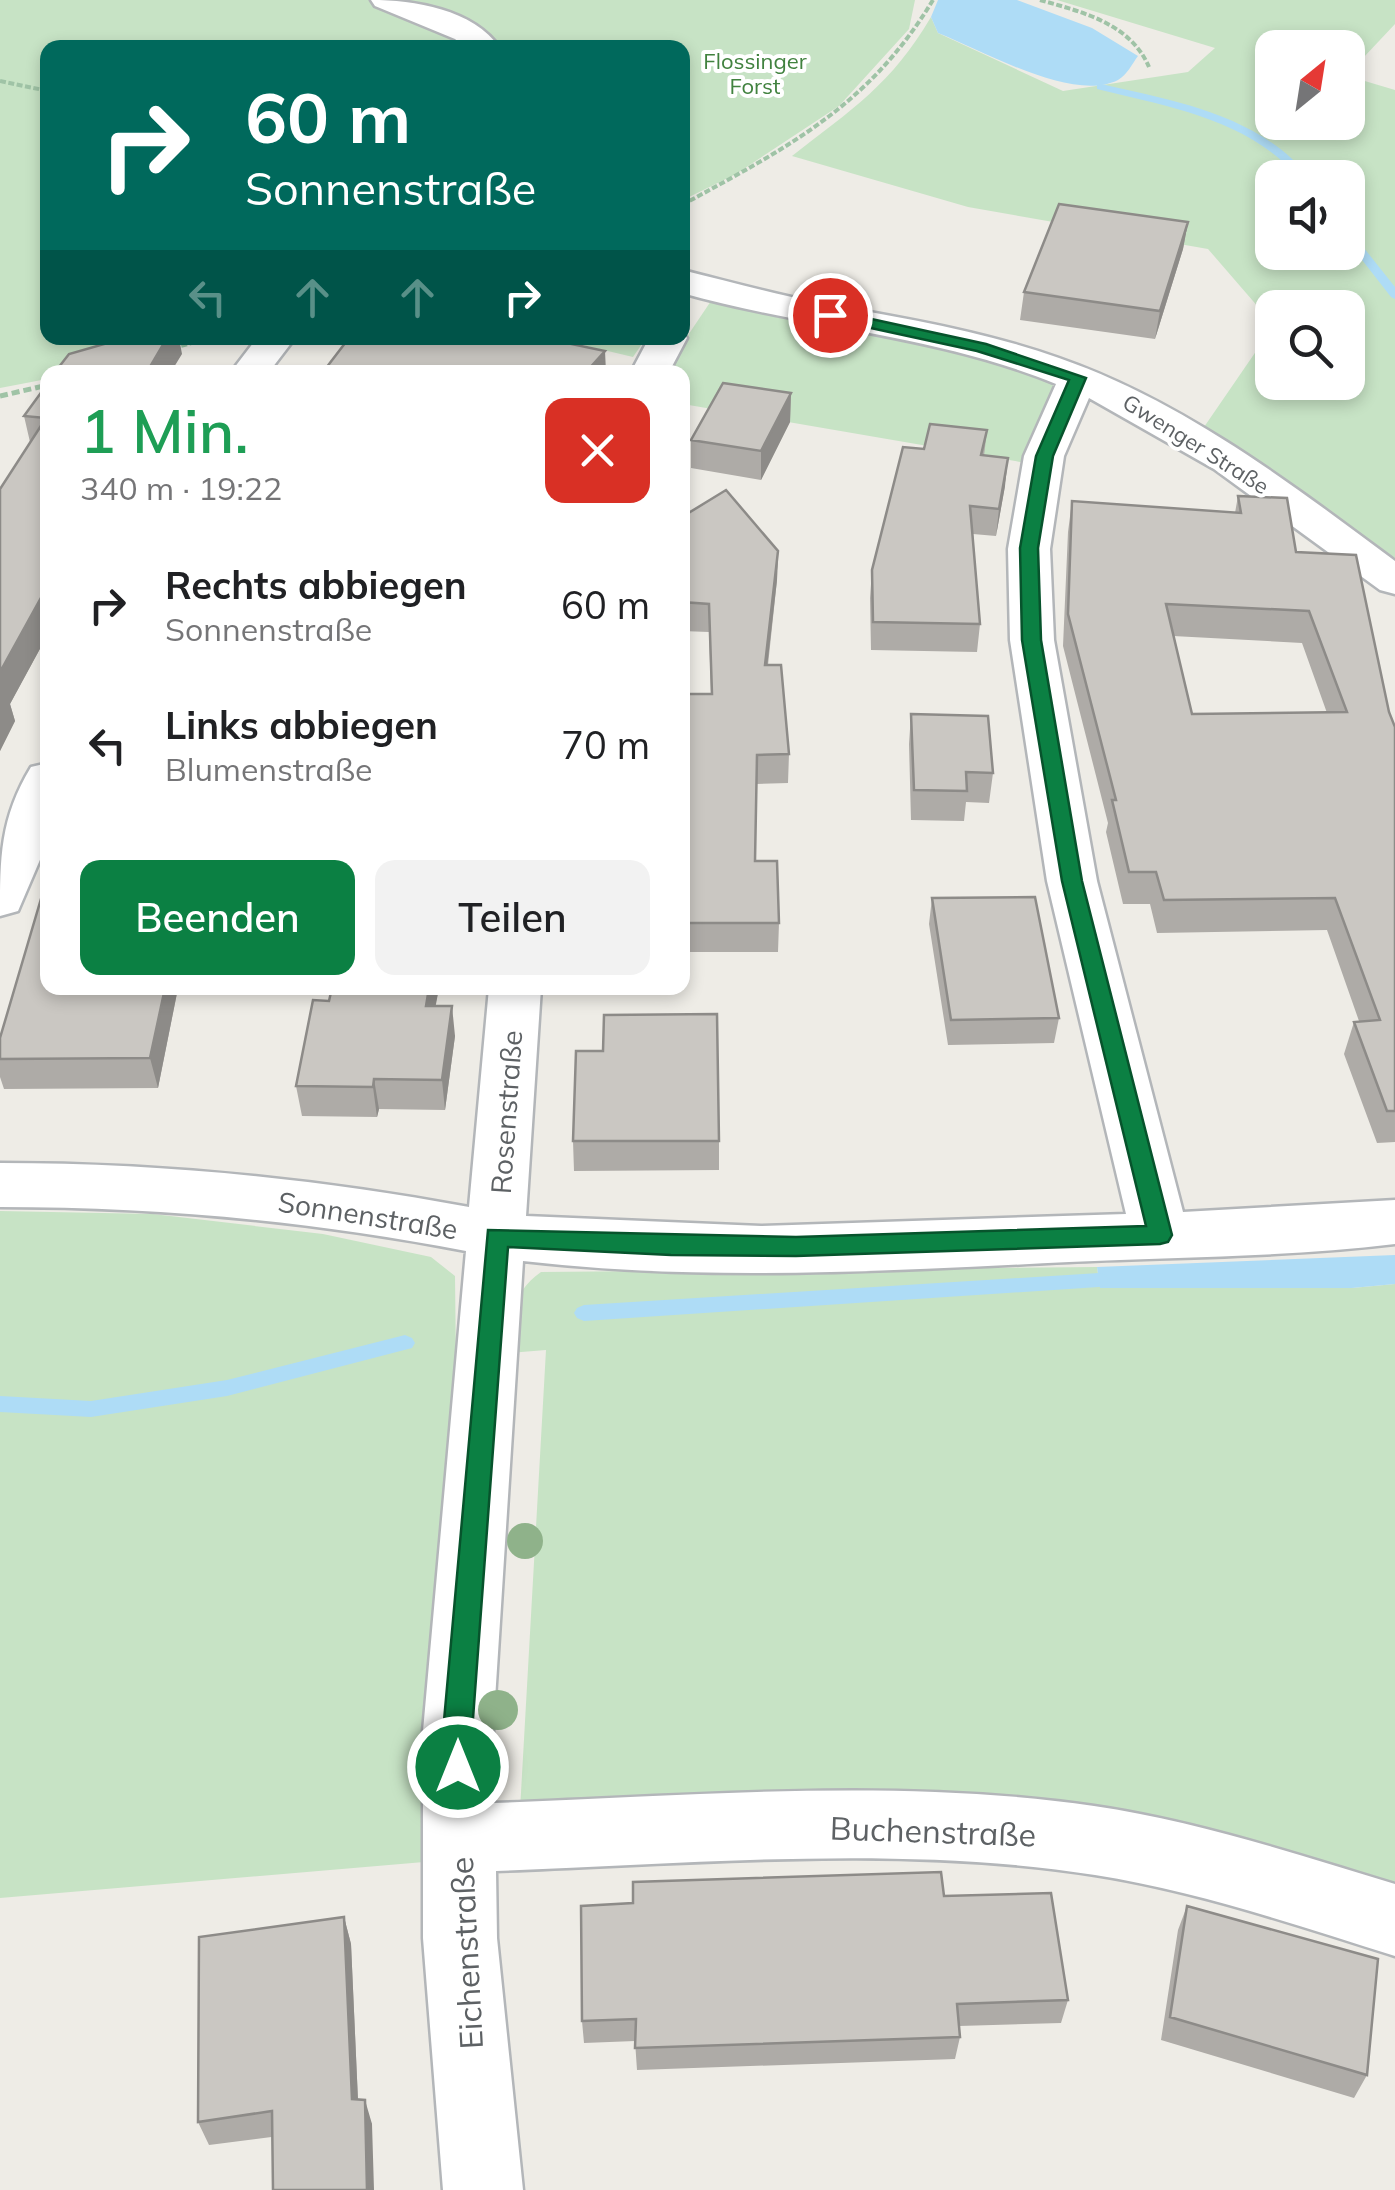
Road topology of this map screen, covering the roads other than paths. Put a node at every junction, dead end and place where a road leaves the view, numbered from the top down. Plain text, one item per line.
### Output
1 (386, 0) edge
2 (475, 40) edge
3 (690, 294) edge
4 (271, 345) edge
5 (255, 365) edge
6 (1078, 378) junction
7 (1395, 581) edge
8 (40, 798) edge
9 (0, 899) edge
10 (515, 995) edge
11 (0, 1186) edge
12 (1395, 1222) edge
13 (1160, 1235) junction
14 (497, 1237) junction
15 (460, 1838) junction
16 (1395, 1920) edge
17 (482, 2190) edge

1 - 2 street
3 - 6 street, Gwenger Straße
4 - 5 street
6 - 7 street, Gwenger Straße
6 - 13 street
8 - 9 street
10 - 14 street, Rosenstraße
11 - 14 street, Sonnenstraße
12 - 13 street, Sonnenstraße
13 - 14 street, Sonnenstraße
14 - 15 street, Eichenstraße
15 - 16 street, Buchenstraße
15 - 17 street, Eichenstraße

